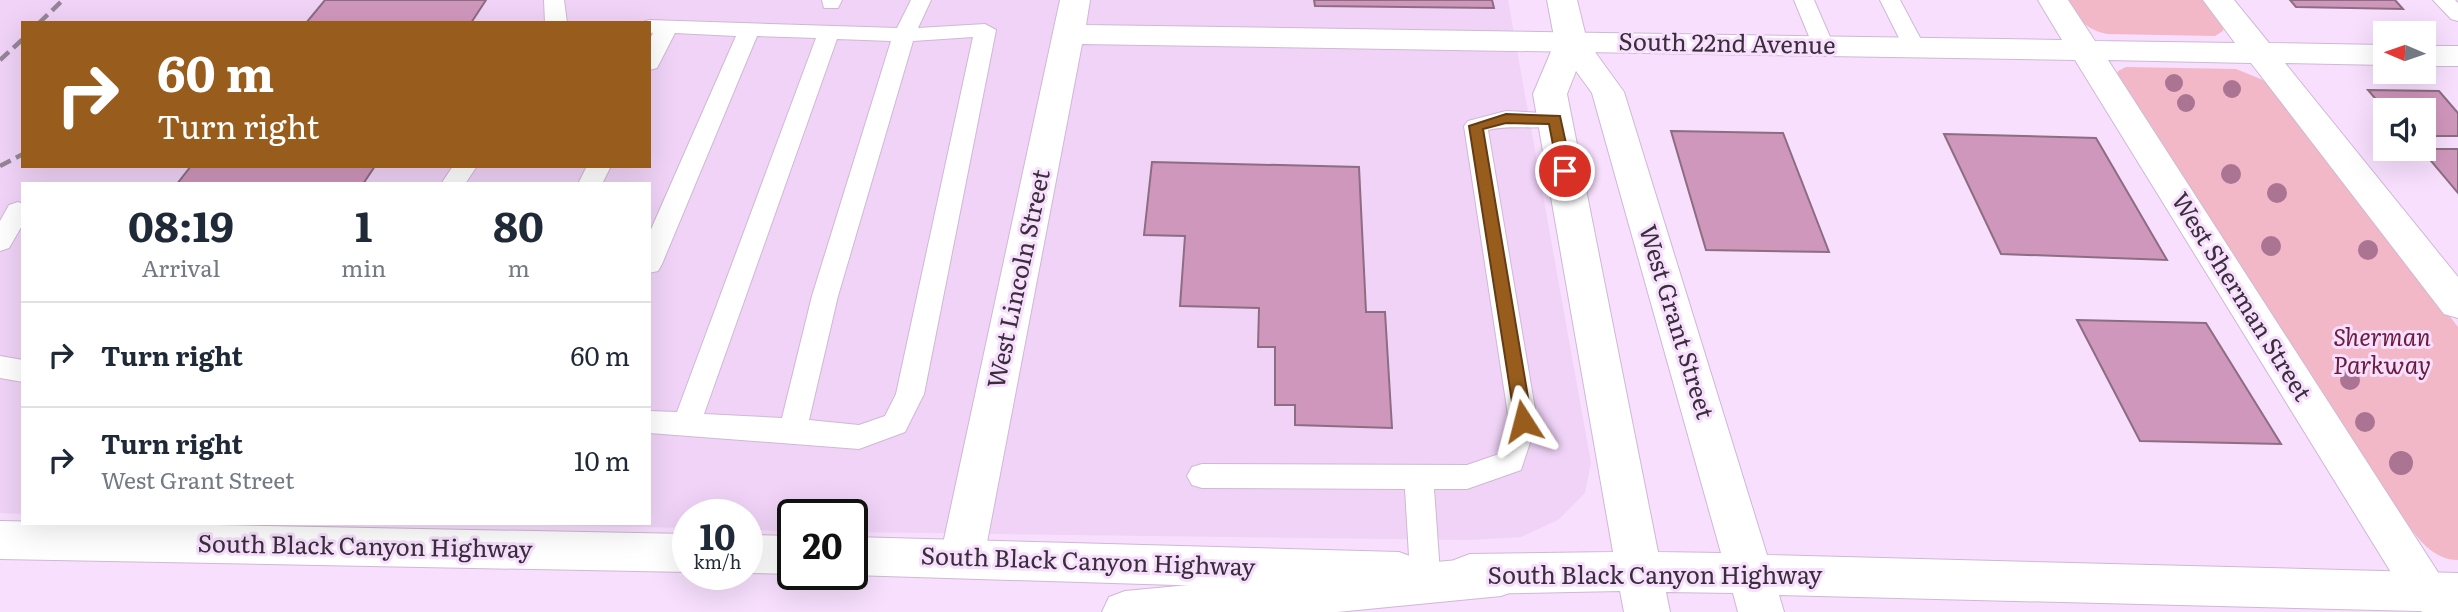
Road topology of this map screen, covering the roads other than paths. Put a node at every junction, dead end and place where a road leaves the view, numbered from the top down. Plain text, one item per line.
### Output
1 (554, 0) edge
2 (921, 0) edge
3 (1562, 0) edge
4 (1804, 0) edge
5 (1890, 0) edge
6 (2053, 0) edge
7 (2218, 0) edge
8 (2443, 0) edge
9 (2458, 15) edge
10 (1072, 17) edge
11 (557, 21) edge
12 (658, 26) edge
13 (749, 30) junction
14 (829, 32) junction
15 (904, 35) junction
16 (1571, 42) junction
17 (1823, 46) junction
18 (1914, 47) junction
19 (2085, 50) junction
20 (2259, 53) junction
21 (651, 54) edge
22 (2373, 55) edge
23 (2436, 56) edge
24 (2458, 56) edge
25 (1555, 119) junction
26 (18, 211) dead end
27 (0, 242) edge
28 (651, 259) edge
29 (2458, 304) edge
30 (0, 367) edge
31 (21, 372) edge
32 (651, 422) edge
33 (686, 425) junction
34 (793, 430) junction
35 (1202, 476) dead end
36 (1419, 477) junction
37 (0, 540) edge
38 (672, 553) edge
39 (868, 556) edge
40 (962, 558) junction
41 (1424, 573) junction
42 (1500, 576) junction
43 (1643, 591) edge
44 (1756, 593) edge
45 (2448, 595) edge
46 (1125, 612) edge

1 - 11 lane
2 - 15 lane
3 - 16 main road, West Grant Street
4 - 17 lane
5 - 18 lane
6 - 19 main road, West Sherman Street
7 - 20 main road
8 - 9 lane
10 - 16 main road, South 22nd Avenue
10 - 40 main road, West Lincoln Street
12 - 13 lane
12 - 21 lane
13 - 14 lane
13 - 28 lane
14 - 15 lane
14 - 33 lane
15 - 34 lane
15 - 34 lane
16 - 17 main road, South 22nd Avenue
16 - 25 main road
16 - 44 main road, West Grant Street
17 - 18 main road, South 22nd Avenue
18 - 19 main road, South 22nd Avenue
19 - 20 main road, South 22nd Avenue
19 - 45 main road, West Sherman Street
20 - 22 main road, South 22nd Avenue
20 - 29 main road
23 - 24 main road
25 - 36 lane
25 - 43 main road
26 - 27 lane
30 - 31 lane
32 - 33 lane
33 - 34 lane
35 - 36 lane
36 - 41 lane
37 - 38 main road, South Black Canyon Highway
39 - 40 main road, South Black Canyon Highway
40 - 41 main road, South Black Canyon Highway
41 - 42 main road, South Black Canyon Highway
42 - 43 main road, South Black Canyon Highway
42 - 46 main road
43 - 44 main road, South Black Canyon Highway
44 - 45 main road, South Black Canyon Highway

